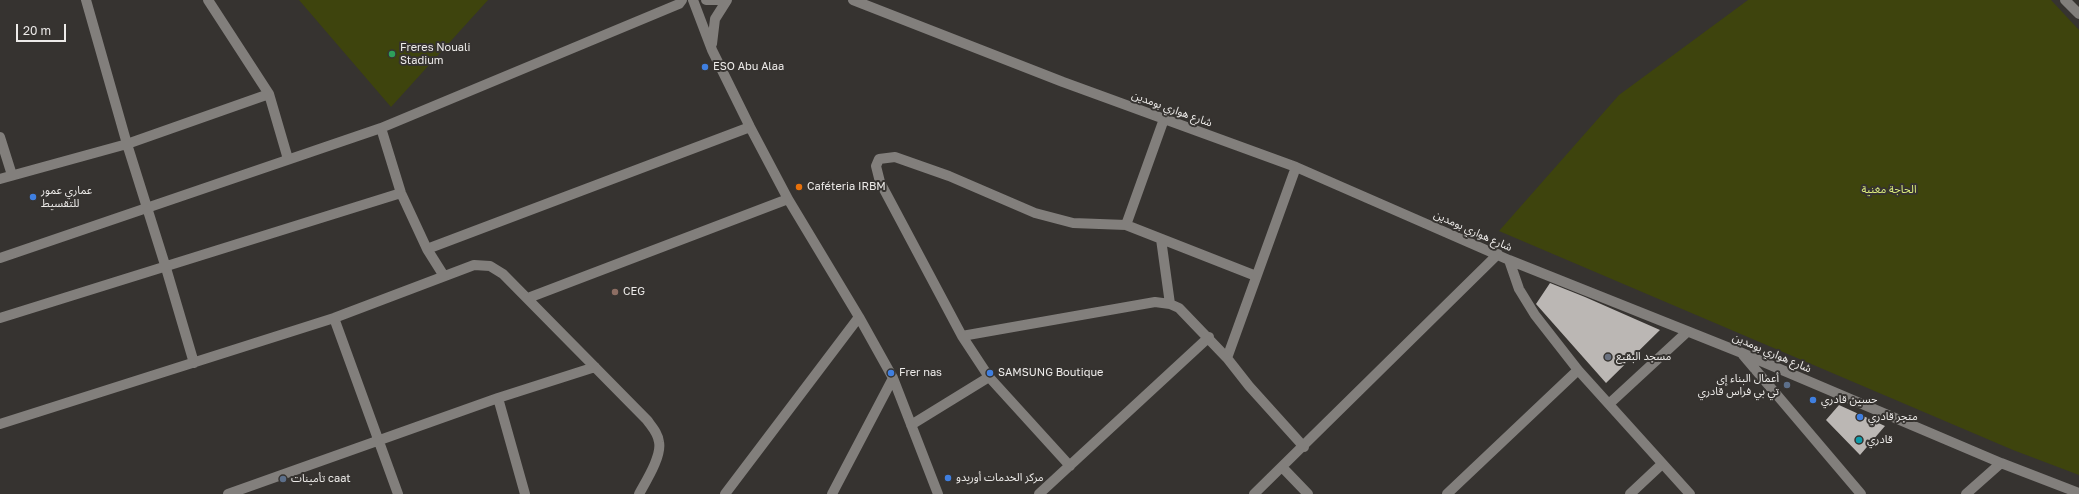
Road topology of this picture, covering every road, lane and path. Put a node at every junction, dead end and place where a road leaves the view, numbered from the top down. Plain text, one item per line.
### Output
1 (86, 0) edge
2 (208, 0) edge
3 (682, 0) edge
4 (693, 0) edge
5 (706, 0) edge
6 (718, 0) edge
7 (727, 0) edge
8 (853, 0) edge
9 (2065, 0) edge
10 (2079, 14) edge
11 (712, 50) junction
12 (269, 94) junction
13 (1164, 119) junction
14 (750, 127) junction
15 (381, 128) junction
16 (0, 137) edge
17 (127, 144) junction
18 (288, 159) junction
19 (1296, 167) junction
20 (12, 175) junction
21 (0, 179) edge
22 (402, 193) junction
23 (788, 198) junction
24 (147, 207) junction
25 (1126, 225) junction
26 (1161, 239) junction
27 (427, 249) junction
28 (1498, 254) junction
29 (0, 258) edge
30 (1509, 260) junction
31 (166, 268) junction
32 (444, 276) junction
33 (1256, 276) junction
34 (528, 298) junction
35 (1170, 304) junction
36 (859, 317) junction
37 (0, 318) edge
38 (334, 318) junction
39 (1687, 332) junction
40 (962, 336) junction
41 (1209, 337) junction
42 (1742, 353) junction
43 (1227, 358) junction
44 (194, 363) junction
45 (595, 366) junction
46 (1578, 370) junction
47 (989, 377) junction
48 (893, 378) junction
49 (498, 398) junction
50 (1609, 404) junction
51 (0, 424) edge
52 (911, 425) junction
53 (380, 440) junction
54 (1304, 447) junction
55 (2001, 463) junction
56 (1662, 464) junction
57 (1070, 466) junction
58 (1282, 467) junction
59 (2079, 493) edge
60 (228, 494) edge
61 (398, 494) edge
62 (525, 494) edge
63 (639, 494) edge
64 (724, 494) edge
65 (832, 494) edge
66 (938, 494) edge
67 (1039, 494) edge
68 (1254, 494) edge
69 (1308, 494) edge
70 (1447, 494) edge
71 (1630, 494) edge
72 (1690, 494) edge
73 (1860, 494) edge
74 (1966, 494) edge

1 - 17 street
2 - 12 street
3 - 15 street
4 - 11 street
5 - 6 street
7 - 11 street
8 - 13 street, شارع هواري بومدين
9 - 10 street
11 - 14 street
12 - 17 street
12 - 18 street
13 - 19 street, شارع هواري بومدين
13 - 25 street
14 - 23 street
14 - 27 street
15 - 18 street
15 - 22 street
16 - 20 street
17 - 20 street
17 - 24 street
18 - 24 street
19 - 28 street, شارع هواري بومدين
19 - 33 street
20 - 21 street
22 - 27 street
22 - 31 street
23 - 34 street
23 - 36 street
24 - 29 street
24 - 31 street
25 - 26 street
25 - 40 street
26 - 33 street
26 - 35 street
27 - 32 street
28 - 30 street, شارع هواري بومدين
28 - 54 street
30 - 39 street, شارع هواري بومدين
30 - 46 street
31 - 37 street
31 - 44 street
32 - 34 street
32 - 38 street
33 - 43 street
34 - 45 street
35 - 40 street
35 - 41 street
36 - 48 street
36 - 64 street
38 - 44 street
38 - 53 street
39 - 42 street, شارع هواري بومدين
39 - 50 street
40 - 47 street
41 - 43 street
41 - 57 street
42 - 55 street, شارع هواري بومدين
42 - 73 street
43 - 54 street
44 - 51 street
45 - 49 street
45 - 63 street
46 - 50 street
46 - 70 street
47 - 52 street
47 - 57 street
48 - 52 street
48 - 65 street
49 - 53 street
49 - 62 street
50 - 56 street
52 - 66 street
53 - 60 street
53 - 61 street
54 - 58 street
55 - 59 street, شارع هواري بومدين
55 - 74 street
56 - 71 street
56 - 72 street
57 - 67 street
58 - 68 street
58 - 69 street

